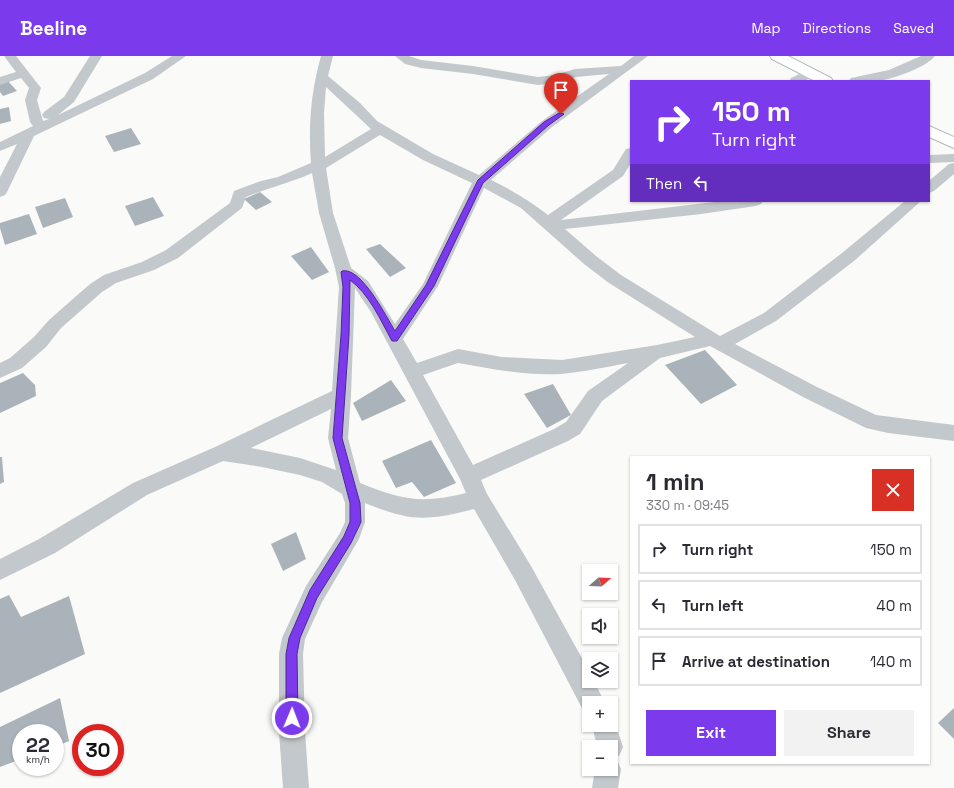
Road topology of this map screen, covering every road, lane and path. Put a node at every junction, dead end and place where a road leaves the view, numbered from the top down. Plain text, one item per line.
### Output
1 (10, 56) edge
2 (96, 56) edge
3 (180, 56) edge
4 (327, 56) edge
5 (401, 56) edge
6 (642, 56) edge
7 (777, 56) edge
8 (929, 56) edge
9 (625, 69) junction
10 (810, 72) junction
11 (23, 74) junction
12 (321, 78) junction
13 (797, 80) edge
14 (824, 80) edge
15 (861, 80) edge
16 (0, 81) edge
17 (36, 128) junction
18 (380, 129) junction
19 (930, 131) edge
20 (954, 142) edge
21 (0, 147) edge
22 (630, 154) edge
23 (954, 158) edge
24 (930, 159) edge
25 (318, 166) junction
26 (954, 167) edge
27 (480, 182) junction
28 (930, 187) edge
29 (0, 192) edge
30 (749, 202) edge
31 (913, 202) edge
32 (550, 224) junction
33 (345, 272) junction
34 (394, 338) junction
35 (716, 342) junction
36 (657, 352) junction
37 (0, 372) edge
38 (412, 372) junction
39 (342, 395) junction
40 (954, 433) edge
41 (222, 452) junction
42 (469, 476) junction
43 (351, 488) junction
44 (479, 499) junction
45 (0, 570) edge
46 (589, 696) edge
47 (607, 776) edge
48 (296, 788) edge
49 (605, 788) edge

1 - 11 street
2 - 17 street
3 - 17 street
4 - 12 street
5 - 9 street
6 - 9 street
7 - 10 street
8 - 15 street
9 - 27 street
10 - 13 street
10 - 14 street
11 - 16 street
11 - 17 street
12 - 18 street
12 - 25 street
17 - 21 street
17 - 29 street
18 - 25 street
18 - 27 street
19 - 20 street
22 - 32 street
23 - 24 street
25 - 33 street
25 - 37 street
26 - 28 street
27 - 32 street
27 - 34 street
30 - 32 street
31 - 35 street
32 - 35 street
33 - 34 street
33 - 39 street
34 - 38 street
35 - 36 street
35 - 40 street
36 - 38 street
36 - 42 street
38 - 42 street
39 - 41 street
39 - 43 street
41 - 43 street
41 - 45 street
42 - 44 street
43 - 44 street
43 - 48 street
44 - 46 street
47 - 49 street

